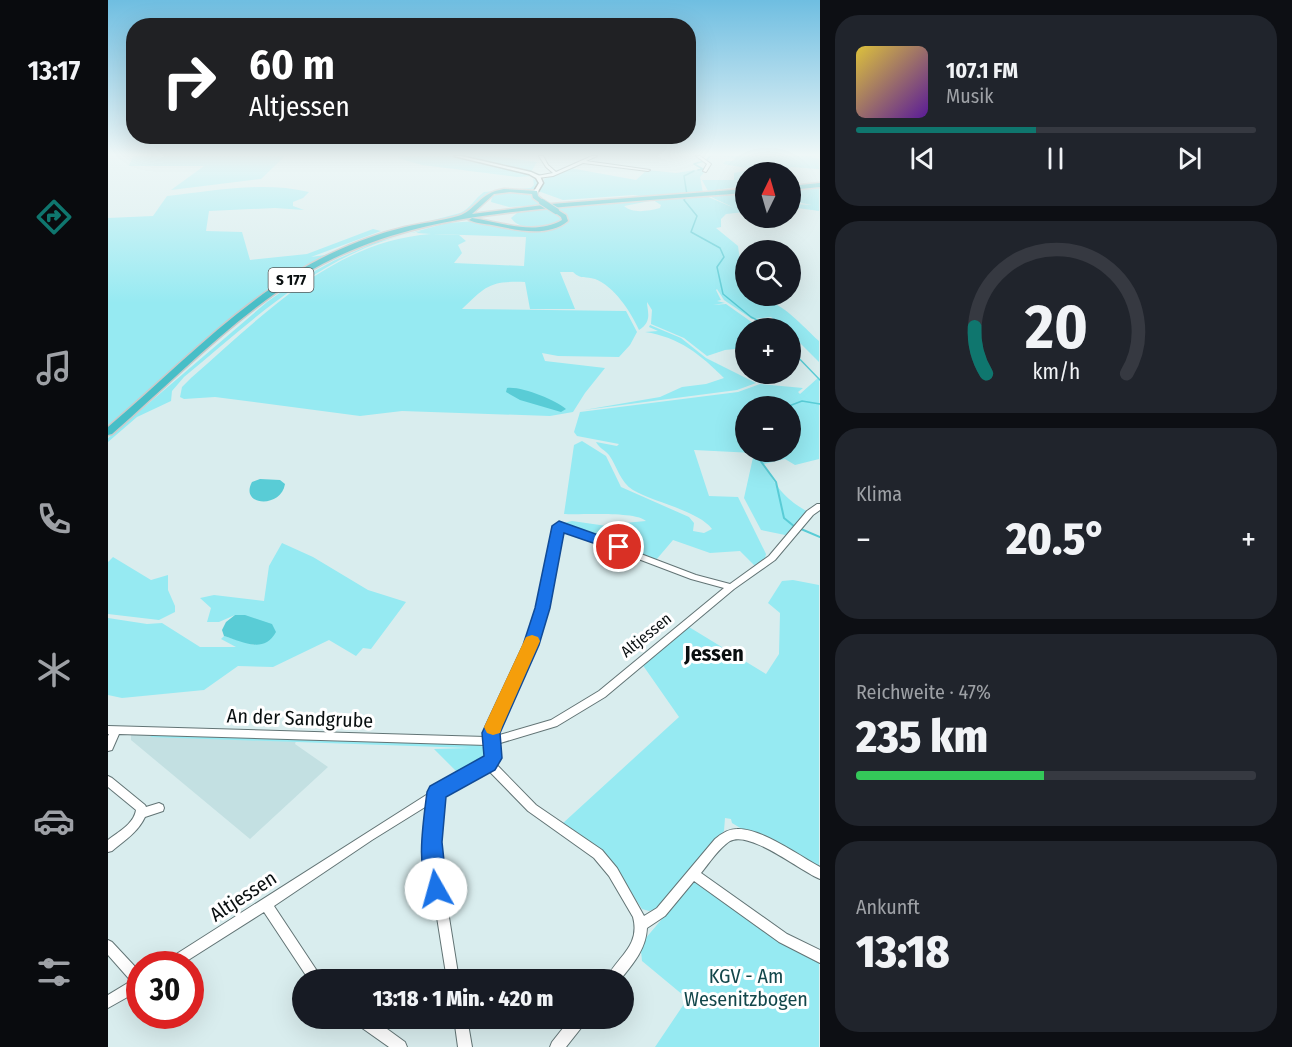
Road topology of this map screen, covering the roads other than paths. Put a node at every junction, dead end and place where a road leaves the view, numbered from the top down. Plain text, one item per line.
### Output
1 (479, 205) edge
2 (494, 205) edge
3 (546, 205) edge
4 (570, 205) edge
5 (532, 208) junction
6 (450, 220) junction
7 (441, 222) junction
8 (529, 228) junction
9 (108, 432) edge
10 (819, 506) edge
11 (731, 587) junction
12 (112, 730) edge
13 (492, 741) junction
14 (108, 747) edge
15 (489, 764) junction
16 (108, 781) edge
17 (436, 792) junction
18 (159, 808) dead end
19 (142, 813) junction
20 (108, 847) edge
21 (694, 874) junction
22 (819, 874) edge
23 (266, 905) junction
24 (641, 925) junction
25 (109, 946) edge
26 (192, 951) edge
27 (819, 957) edge
28 (126, 966) edge
29 (310, 969) edge
30 (451, 969) edge
31 (620, 969) edge
32 (126, 991) edge
33 (108, 1002) edge
34 (375, 1029) edge
35 (462, 1029) edge
36 (572, 1029) edge
37 (400, 1047) edge
38 (465, 1047) edge
39 (558, 1047) edge

1 - 6 highway
2 - 5 highway
3 - 8 highway, bridge
4 - 5 highway, S 177
5 - 6 highway, S 177
5 - 8 highway
6 - 7 highway, S 177
7 - 8 highway
7 - 9 highway, S 177
10 - 11 street, Altjessen
11 - 13 street, Altjessen
11 - 13 street
12 - 13 street, An der Sandgrube
12 - 14 street
13 - 15 street
15 - 17 street, Altjessen
15 - 24 street
16 - 19 street
17 - 23 street, Altjessen
17 - 30 street
18 - 19 street
19 - 20 street
21 - 22 street
21 - 24 street
21 - 27 street
23 - 26 street, Altjessen
23 - 29 street
24 - 31 street
25 - 28 street
32 - 33 street
34 - 37 street
35 - 38 street
36 - 39 street

